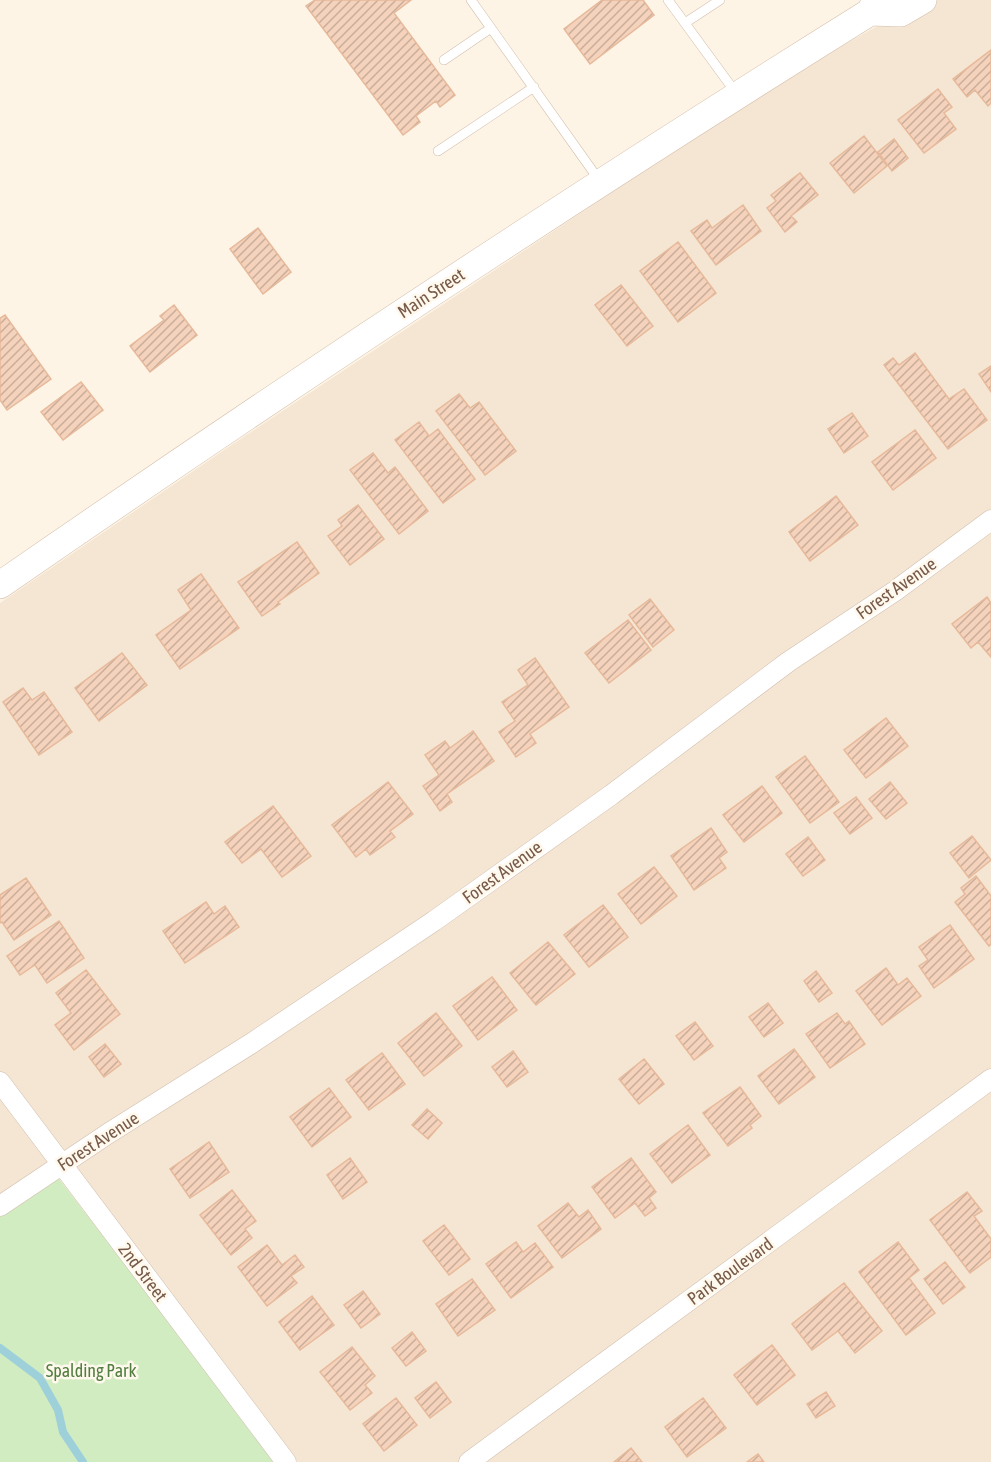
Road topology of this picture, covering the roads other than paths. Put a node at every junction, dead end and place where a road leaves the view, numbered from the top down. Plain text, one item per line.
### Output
1 (471, 0) edge
2 (668, 0) edge
3 (720, 0) edge
4 (922, 0) edge
5 (873, 6) edge
6 (685, 23) junction
7 (491, 28) junction
8 (444, 60) dead end
9 (534, 87) junction
10 (737, 95) junction
11 (438, 151) dead end
12 (600, 182) junction
13 (991, 520) edge
14 (0, 585) edge
15 (991, 1080) edge
16 (0, 1082) edge
17 (63, 1164) junction
18 (0, 1206) edge
19 (286, 1462) edge
20 (470, 1462) edge

1 - 7 lane
2 - 6 lane
3 - 6 lane
4 - 5 street, Main Street
5 - 10 street, Main Street
6 - 10 lane
7 - 8 lane
7 - 9 lane
9 - 11 lane
9 - 12 lane
10 - 12 street, Main Street
12 - 14 street, Main Street
13 - 17 street, Forest Avenue
15 - 20 street, Park Boulevard
16 - 17 street, 2nd Street
17 - 18 street, Forest Avenue
17 - 19 street, 2nd Street

